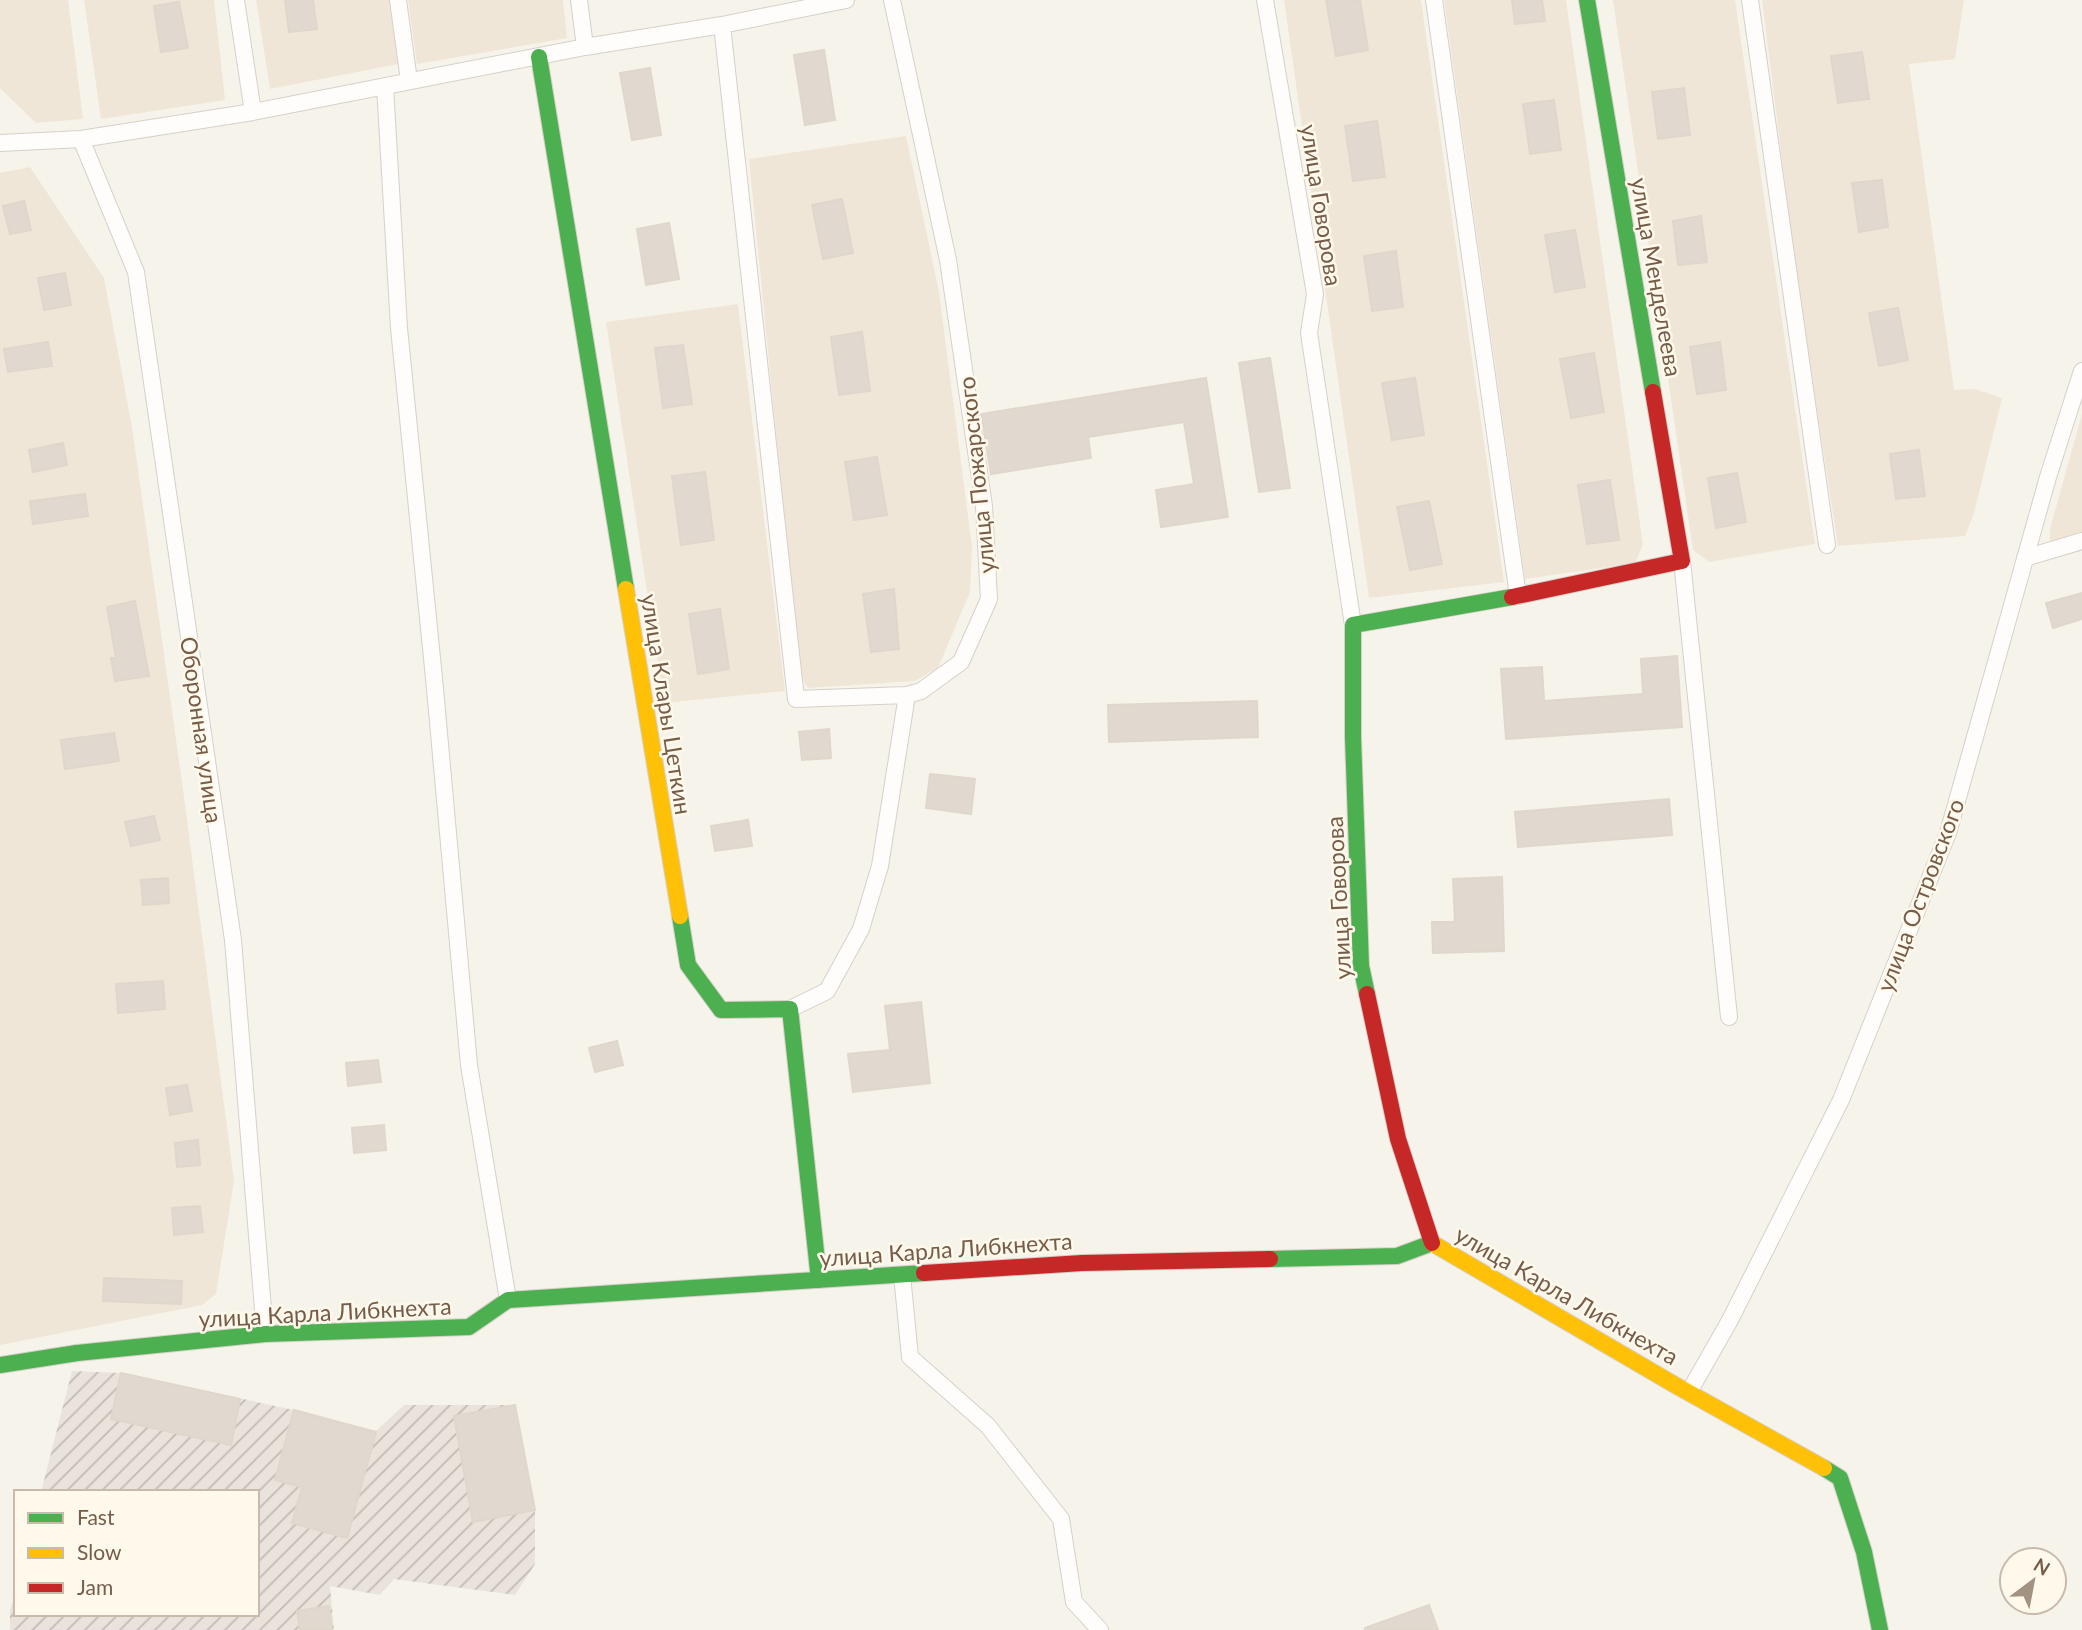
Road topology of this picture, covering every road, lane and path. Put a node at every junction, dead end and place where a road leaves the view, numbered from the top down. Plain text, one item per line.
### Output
1 (236, 0) edge
2 (398, 0) edge
3 (579, 0) edge
4 (846, 0) edge
5 (892, 0) edge
6 (1265, 0) edge
7 (1434, 0) edge
8 (1587, 0) edge
9 (1750, 0) edge
10 (722, 25) junction
11 (585, 47) junction
12 (539, 57) junction
13 (409, 81) junction
14 (385, 86) junction
15 (253, 112) junction
16 (81, 139) junction
17 (0, 143) edge
18 (2082, 371) edge
19 (2082, 541) edge
20 (1826, 545) dead end
21 (2025, 558) junction
22 (1681, 561) junction
23 (1518, 596) junction
24 (1353, 625) junction
25 (906, 695) junction
26 (790, 1009) junction
27 (1729, 1017) dead end
28 (1432, 1243) junction
29 (902, 1275) junction
30 (819, 1280) junction
31 (508, 1300) junction
32 (265, 1334) junction
33 (0, 1365) edge
34 (1689, 1392) junction
35 (1100, 1630) edge
36 (1880, 1630) edge

1 - 15 street
2 - 13 street
3 - 11 street
4 - 10 street
5 - 25 street, улица Пожарского
6 - 24 street, улица Говорова
7 - 23 street
8 - 22 street, улица Менделеева
9 - 20 street
10 - 11 street
10 - 25 street
11 - 12 street
12 - 13 street
12 - 26 street, улица Клары Цеткин
13 - 14 street
14 - 15 street
14 - 31 street
15 - 16 street
16 - 17 street
16 - 32 street, Оборонная улица
18 - 21 street, улица Островского
19 - 21 street
21 - 34 street, улица Островского
22 - 23 street
22 - 27 street
23 - 24 street
24 - 28 street, улица Говорова
25 - 26 street
26 - 30 street
28 - 29 street, улица Карла Либкнехта
28 - 34 street, улица Карла Либкнехта
29 - 30 street, улица Карла Либкнехта
29 - 35 street
30 - 31 street, улица Карла Либкнехта
31 - 32 street, улица Карла Либкнехта
32 - 33 street, улица Карла Либкнехта
34 - 36 street, улица Карла Либкнехта

